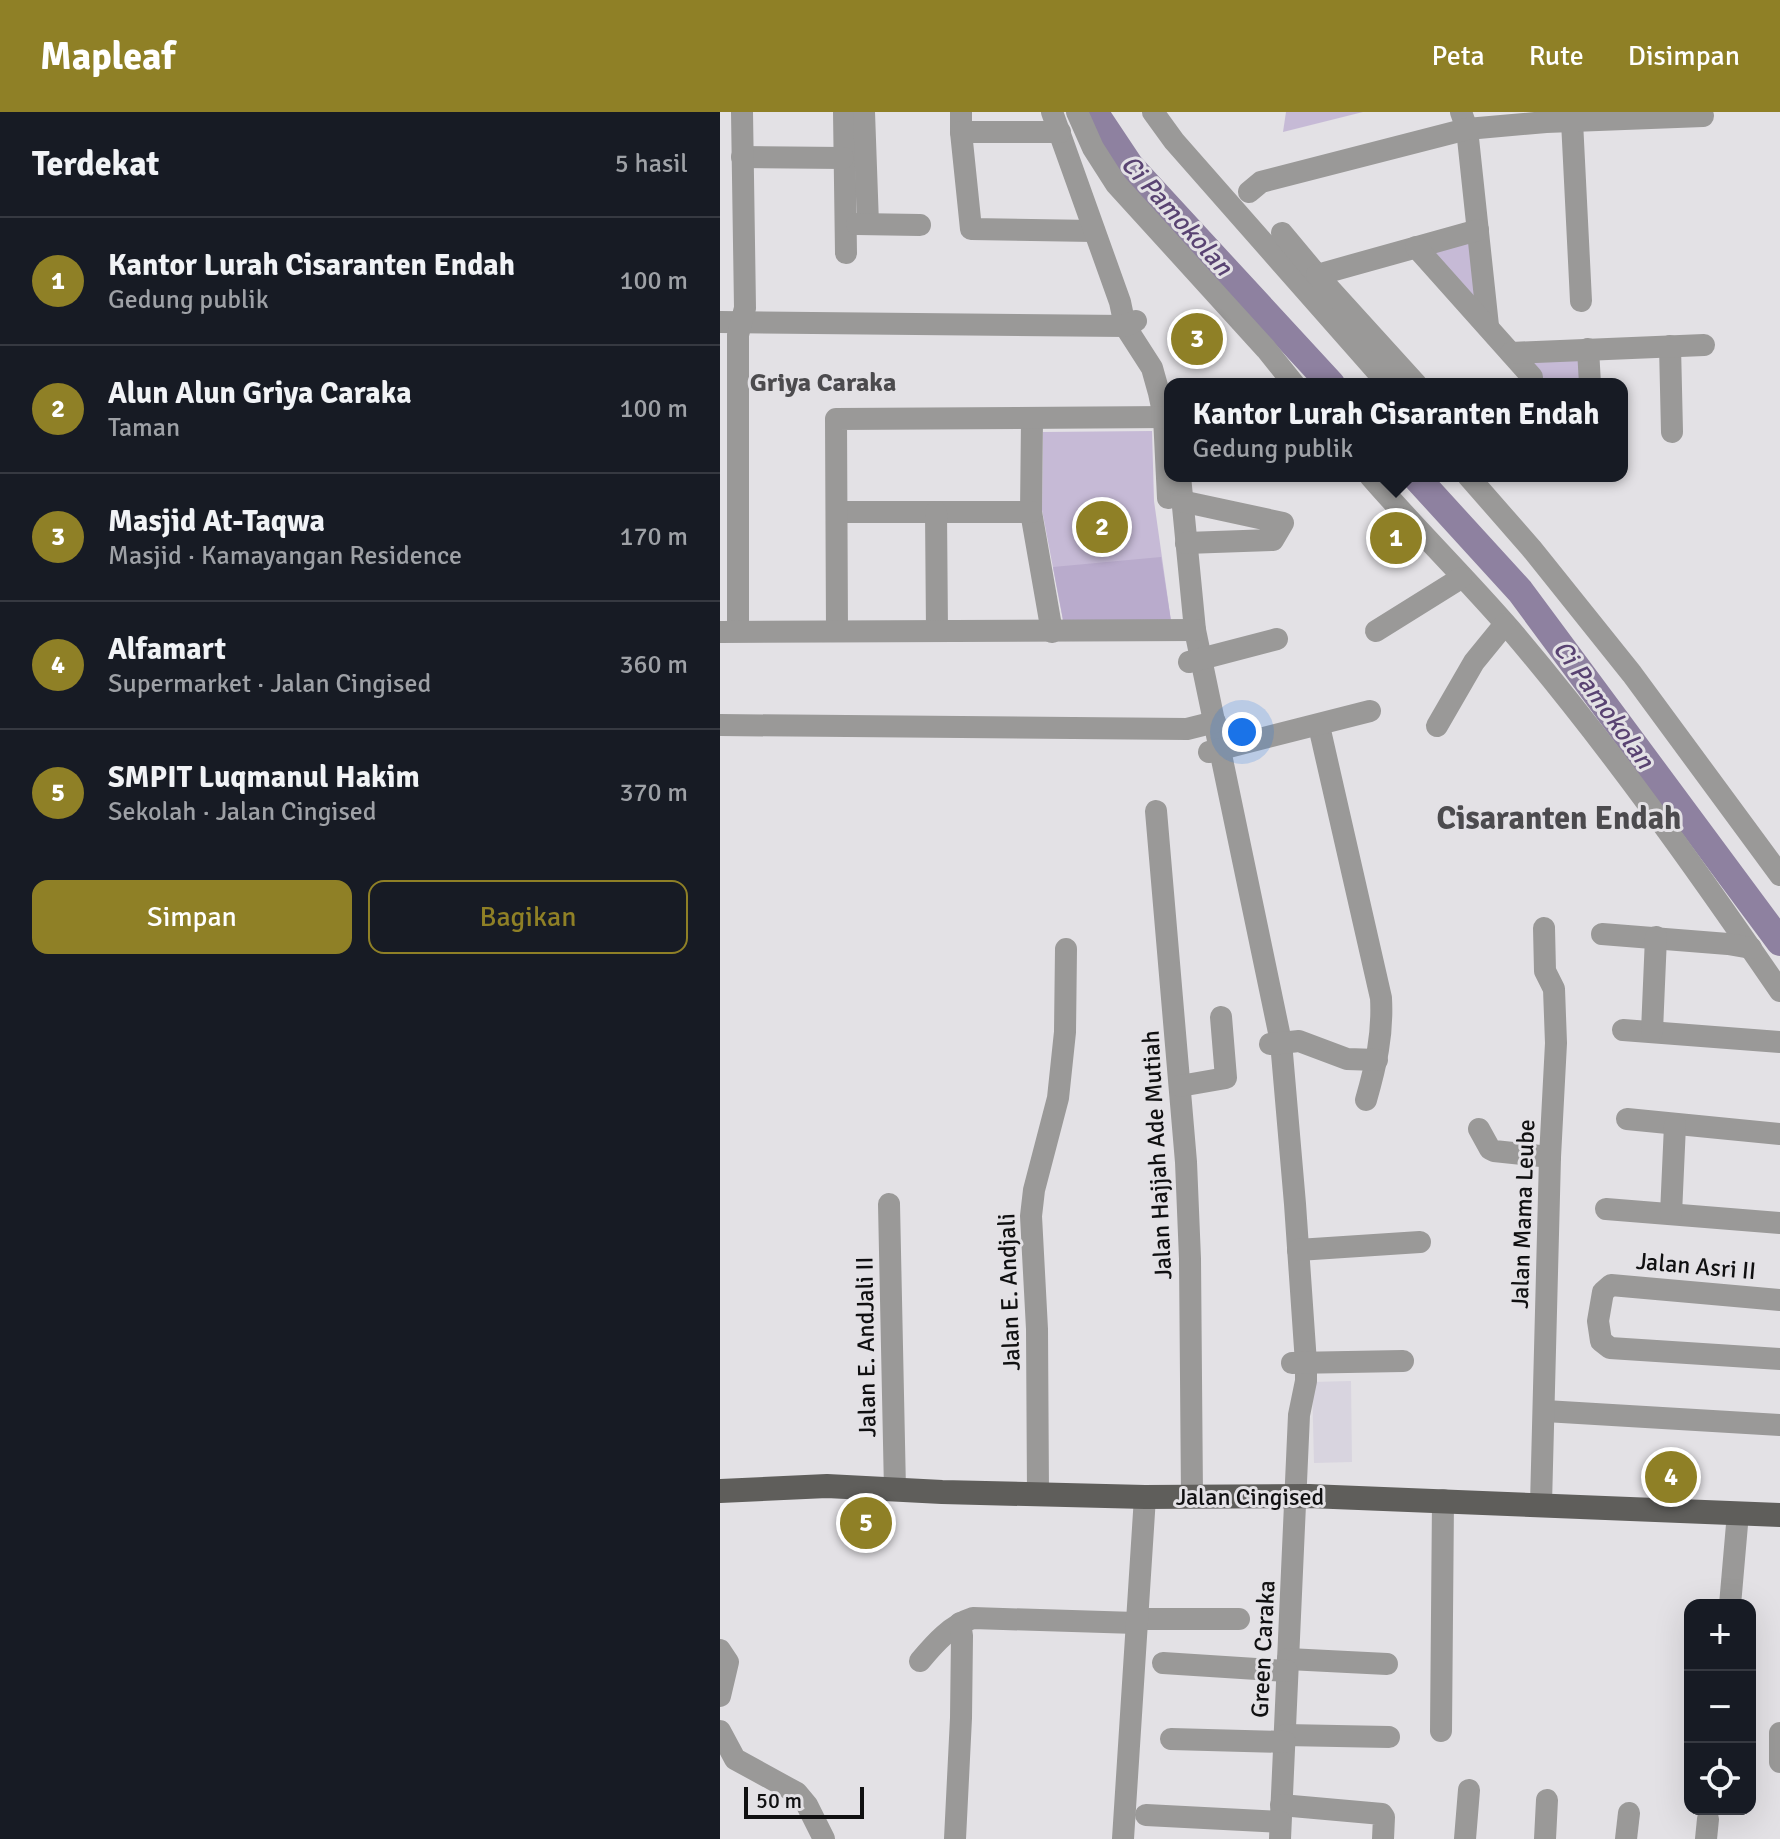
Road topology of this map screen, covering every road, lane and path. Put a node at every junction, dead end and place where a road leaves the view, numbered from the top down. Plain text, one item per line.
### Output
1 (742, 112) edge
2 (844, 112) edge
3 (864, 112) edge
4 (1077, 112) edge
5 (1153, 112) edge
6 (1703, 116) dead end
7 (1546, 117) edge
8 (1464, 120) edge
9 (1572, 121) junction
10 (961, 122) edge
11 (1056, 122) edge
12 (742, 157) junction
13 (843, 158) junction
14 (1216, 187) junction
15 (1255, 187) junction
16 (1245, 219) junction
17 (845, 224) junction
18 (868, 224) junction
19 (920, 225) dead end
20 (1478, 230) junction
21 (1094, 231) junction
22 (1282, 233) dead end
23 (1416, 247) junction
24 (846, 253) dead end
25 (1317, 275) junction
26 (1581, 301) dead end
27 (730, 322) edge
28 (1130, 324) junction
29 (1488, 326) junction
30 (1704, 345) dead end
31 (1670, 346) junction
32 (1588, 349) junction
33 (1511, 353) junction
34 (1168, 378) edge
35 (1289, 378) edge
36 (1383, 378) edge
37 (1411, 378) edge
38 (1528, 378) edge
39 (1590, 378) edge
40 (1164, 407) edge
41 (1164, 417) edge
42 (729, 420) edge
43 (1032, 420) junction
44 (1672, 432) dead end
45 (1168, 482) edge
46 (1180, 482) edge
47 (1375, 482) edge
48 (1473, 482) edge
49 (1181, 501) junction
50 (837, 512) junction
51 (936, 512) junction
52 (1031, 512) junction
53 (1186, 543) junction
54 (1461, 578) junction
55 (1505, 624) junction
56 (837, 630) junction
57 (729, 631) edge
58 (937, 631) junction
59 (1189, 631) junction
60 (1376, 631) dead end
61 (1052, 632) junction
62 (1277, 639) dead end
63 (1195, 661) junction
64 (1370, 711) dead end
65 (1208, 724) junction
66 (720, 725) edge
67 (1319, 726) junction
68 (1437, 726) dead end
69 (1214, 751) junction
70 (1156, 811) dead end
71 (1780, 875) edge
72 (1544, 928) dead end
73 (1602, 934) dead end
74 (1656, 937) junction
75 (1751, 948) junction
76 (1066, 949) dead end
77 (1780, 991) edge
78 (1221, 1017) dead end
79 (1623, 1030) dead end
80 (1652, 1031) junction
81 (1780, 1042) edge
82 (1275, 1043) junction
83 (1377, 1060) junction
84 (1180, 1086) junction
85 (1366, 1100) dead end
86 (1627, 1119) dead end
87 (1675, 1125) junction
88 (1479, 1129) dead end
89 (1780, 1134) edge
90 (1550, 1157) junction
91 (889, 1204) dead end
92 (1289, 1204) junction
93 (1606, 1209) dead end
94 (1671, 1214) junction
95 (1780, 1223) edge
96 (1420, 1242) dead end
97 (1298, 1250) junction
98 (1780, 1300) edge
99 (1780, 1359) edge
100 (1403, 1361) dead end
101 (1298, 1368) junction
102 (1545, 1411) junction
103 (1780, 1425) edge
104 (895, 1490) junction
105 (720, 1491) edge
106 (1038, 1494) junction
107 (1297, 1496) junction
108 (1145, 1497) junction
109 (1192, 1497) junction
110 (1443, 1500) junction
111 (1541, 1504) junction
112 (1738, 1513) junction
113 (1780, 1515) edge
114 (1731, 1599) edge
115 (1239, 1619) dead end
116 (1136, 1621) junction
117 (960, 1623) junction
118 (720, 1650) edge
119 (920, 1661) dead end
120 (1163, 1663) dead end
121 (1387, 1664) dead end
122 (1288, 1665) junction
123 (720, 1696) edge
124 (720, 1731) edge
125 (1441, 1731) dead end
126 (1780, 1733) edge
127 (1389, 1737) dead end
128 (1285, 1738) junction
129 (1171, 1739) dead end
130 (1780, 1762) edge
131 (1469, 1790) dead end
132 (1547, 1800) dead end
133 (1629, 1813) dead end
134 (1146, 1815) dead end
135 (1280, 1822) edge
136 (824, 1839) edge
137 (955, 1839) edge
138 (1123, 1839) edge
139 (1383, 1839) edge
140 (1465, 1839) edge
141 (1545, 1839) edge
142 (1626, 1839) edge

1 - 12 street
2 - 13 street
3 - 18 street
4 - 35 street
5 - 14 street
6 - 9 street
7 - 8 street
7 - 9 street
8 - 15 street
8 - 20 street
9 - 26 street
10 - 11 street
10 - 21 street
11 - 21 street
12 - 13 street
12 - 27 street
13 - 17 street
14 - 15 street
14 - 16 street
15 - 16 street
16 - 36 street
17 - 18 street
17 - 24 street
18 - 19 street
20 - 23 street
20 - 29 street
21 - 28 street
22 - 25 street
23 - 25 street
23 - 29 street
25 - 37 street
27 - 28 street
27 - 42 street
28 - 34 street
28 - 40 street
29 - 33 street
30 - 31 street
31 - 32 street
31 - 44 street
32 - 33 street
32 - 39 street
33 - 38 street
41 - 43 street
42 - 57 street
43 - 50 street
43 - 52 street
45 - 59 street
46 - 49 street
47 - 54 street
48 - 71 street
49 - 53 street
49 - 53 street
50 - 51 street
50 - 56 street
51 - 52 street
51 - 58 street
52 - 61 street
53 - 59 street
54 - 55 street
54 - 60 street
55 - 68 street
55 - 75 street
56 - 57 street
56 - 58 street
58 - 61 street
59 - 61 street
59 - 63 street
62 - 63 street
63 - 65 street
64 - 67 street
65 - 66 street
65 - 69 street
67 - 69 street
67 - 83 street
69 - 82 street
70 - 84 street, Jalan Hajjah Ade Mutiah
72 - 90 street, Jalan Mama Leube
73 - 74 street
74 - 75 street
74 - 80 street
75 - 77 street
76 - 106 street, Jalan E. Andjali
78 - 84 street
79 - 80 street
80 - 81 street
82 - 83 street
82 - 92 street
83 - 85 street
84 - 109 street, Jalan Hajjah Ade Mutiah
86 - 87 street
87 - 89 street
87 - 94 street
88 - 90 street
90 - 102 street, Jalan Mama Leube
91 - 104 street, Jalan E. AndJali II
92 - 97 street
92 - 101 street
93 - 94 street
94 - 95 street
96 - 97 street
97 - 101 street
98 - 99 street, Jalan Asri II
100 - 101 street
101 - 107 street
102 - 103 street
102 - 111 street, Jalan Mama Leube
104 - 105 main road, Jalan Cingised
104 - 106 main road, Jalan Cingised
106 - 108 main road, Jalan Cingised
107 - 109 main road, Jalan Cingised
107 - 110 main road, Jalan Cingised
107 - 122 street, Green Caraka
108 - 109 main road, Jalan Cingised
108 - 116 street
110 - 111 main road, Jalan Cingised
110 - 125 street
111 - 112 main road, Jalan Cingised
112 - 113 main road, Jalan Cingised
112 - 114 street
115 - 116 street
116 - 117 street
116 - 138 street
117 - 119 street
117 - 137 street
118 - 123 street
120 - 122 street
121 - 122 street
122 - 128 street, Green Caraka
124 - 136 street
126 - 130 street
127 - 128 street
128 - 129 street
128 - 135 street, Green Caraka
131 - 140 street
132 - 141 street
133 - 142 street
134 - 135 street
135 - 139 street

